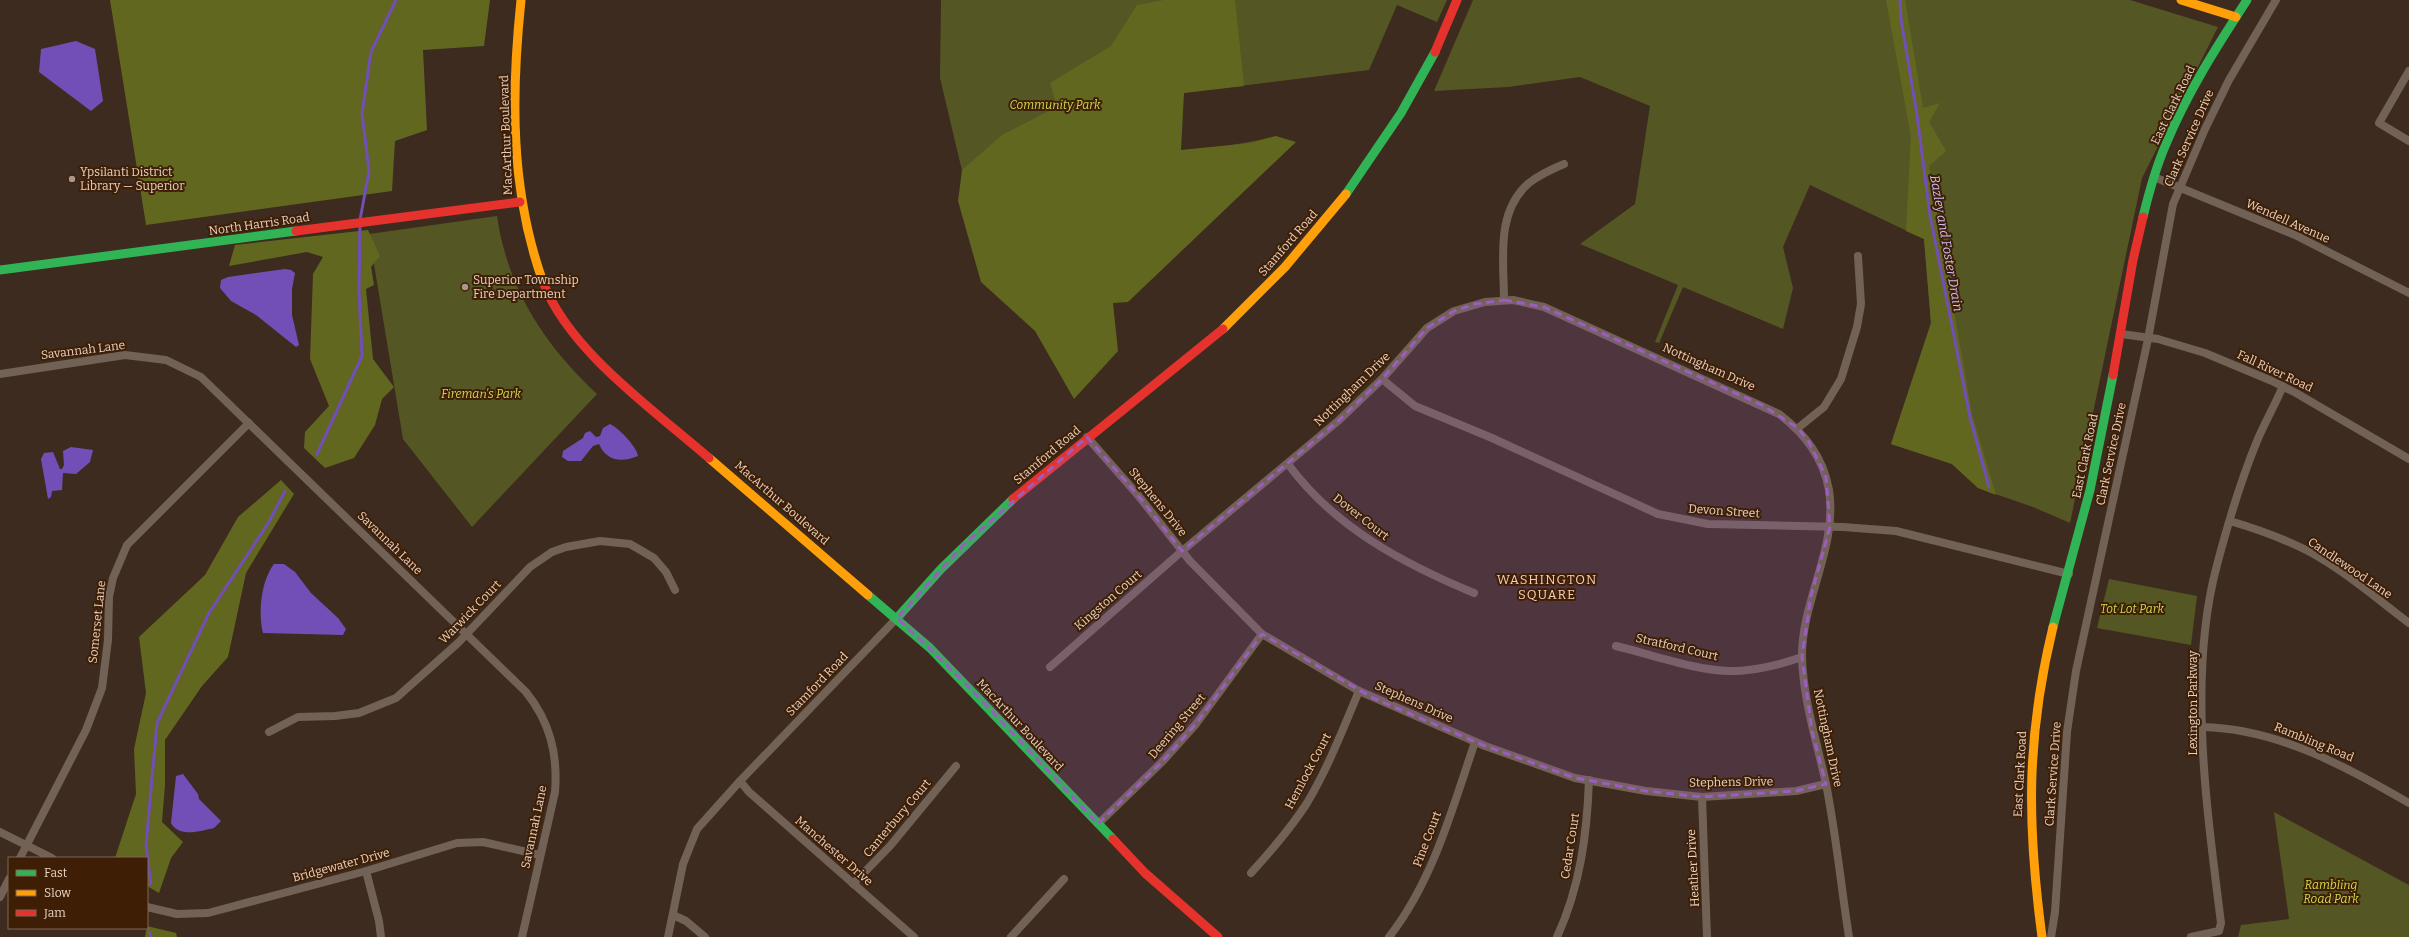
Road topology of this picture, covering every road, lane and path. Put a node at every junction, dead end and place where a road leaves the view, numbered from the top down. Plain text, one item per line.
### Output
1 (521, 0) edge
2 (1457, 0) edge
3 (2181, 0) edge
4 (2246, 0) edge
5 (2276, 0) edge
6 (2236, 17) junction
7 (2409, 71) edge
8 (2409, 141) edge
9 (1564, 164) dead end
10 (2154, 177) junction
11 (2179, 188) junction
12 (520, 202) junction
13 (1858, 256) dead end
14 (0, 270) edge
15 (2409, 294) edge
16 (1504, 300) junction
17 (2121, 334) junction
18 (2148, 340) junction
19 (0, 374) edge
20 (1382, 379) junction
21 (2283, 386) junction
22 (249, 423) junction
23 (1798, 428) junction
24 (1086, 437) junction
25 (2409, 459) edge
26 (1288, 464) junction
27 (2230, 521) junction
28 (1830, 527) junction
29 (1182, 551) junction
30 (2069, 574) junction
31 (675, 590) dead end
32 (1474, 593) dead end
33 (897, 618) junction
34 (2409, 623) edge
35 (466, 633) junction
36 (1262, 634) junction
37 (1616, 646) dead end
38 (1802, 657) junction
39 (1050, 667) dead end
40 (1359, 691) junction
41 (2203, 727) junction
42 (269, 732) dead end
43 (1475, 742) junction
44 (956, 766) dead end
45 (1589, 780) junction
46 (740, 781) junction
47 (1826, 784) junction
48 (1702, 797) junction
49 (2409, 802) edge
50 (1098, 824) junction
51 (0, 832) edge
52 (26, 845) junction
53 (540, 855) junction
54 (20, 857) edge
55 (50, 857) edge
56 (366, 872) junction
57 (1252, 873) dead end
58 (1064, 879) dead end
59 (8, 881) edge
60 (853, 884) junction
61 (0, 897) edge
62 (148, 907) edge
63 (673, 915) junction
64 (381, 937) edge
65 (522, 937) edge
66 (668, 937) edge
67 (704, 937) edge
68 (914, 937) edge
69 (1011, 937) edge
70 (1218, 937) edge
71 (1389, 937) edge
72 (1556, 937) edge
73 (1707, 937) edge
74 (1849, 937) edge
75 (2042, 937) edge
76 (2051, 937) edge
77 (2191, 937) edge

1 - 12 street, MacArthur Boulevard
2 - 24 street, Stamford Road
3 - 6 street
4 - 6 street, East Clark Road
5 - 11 street, Clark Service Drive
6 - 10 street, East Clark Road
7 - 8 street
9 - 16 street
10 - 11 street, Wendell Avenue
10 - 17 street, East Clark Road
11 - 15 street, Wendell Avenue
11 - 18 street, Clark Service Drive
12 - 14 street, North Harris Road
12 - 33 street, MacArthur Boulevard
13 - 23 street
16 - 20 street, Nottingham Drive
16 - 23 street, Nottingham Drive
17 - 18 street, Fall River Road
17 - 30 street, East Clark Road
18 - 21 street, Fall River Road
18 - 76 street, Clark Service Drive
19 - 22 street, Savannah Lane
20 - 26 street, Nottingham Drive
20 - 28 street, Devon Street
21 - 25 street, Fall River Road
21 - 27 street, Lexington Parkway
22 - 35 street, Savannah Lane
22 - 52 street, Somerset Lane
23 - 28 street, Nottingham Drive
24 - 29 street, Stephens Drive
24 - 33 street, Stamford Road
26 - 29 street, Nottingham Drive
26 - 32 street, Dover Court
27 - 34 street, Candlewood Lane
27 - 41 street, Lexington Parkway
28 - 30 street, Devon Street
28 - 38 street, Nottingham Drive
29 - 36 street, Stephens Drive
29 - 39 street, Kingston Court
30 - 75 street, East Clark Road
31 - 35 street, Warwick Court
33 - 46 street, Stamford Road
33 - 50 street, MacArthur Boulevard
35 - 42 street, Warwick Court
35 - 53 street, Savannah Lane
36 - 40 street, Stephens Drive
36 - 50 street, Deering Street
37 - 38 street, Stratford Court
38 - 47 street, Nottingham Drive
40 - 43 street, Stephens Drive
40 - 57 street, Hemlock Court
41 - 49 street, Rambling Road
41 - 77 street, Lexington Parkway
43 - 45 street, Stephens Drive
43 - 71 street, Pine Court
44 - 60 street, Canterbury Court
45 - 48 street, Stephens Drive
45 - 72 street, Cedar Court
46 - 60 street, Manchester Drive
46 - 63 street, Stamford Road
47 - 48 street, Stephens Drive
47 - 74 street, Nottingham Drive
48 - 73 street, Heather Drive
50 - 70 street, MacArthur Boulevard
51 - 52 street
52 - 54 street, Somerset Lane
52 - 55 street
53 - 56 street, Bridgewater Drive
53 - 65 street, Savannah Lane
56 - 62 street, Bridgewater Drive
56 - 64 street
58 - 69 street
59 - 61 street
60 - 68 street, Manchester Drive
63 - 66 street, Stamford Road
63 - 67 street

